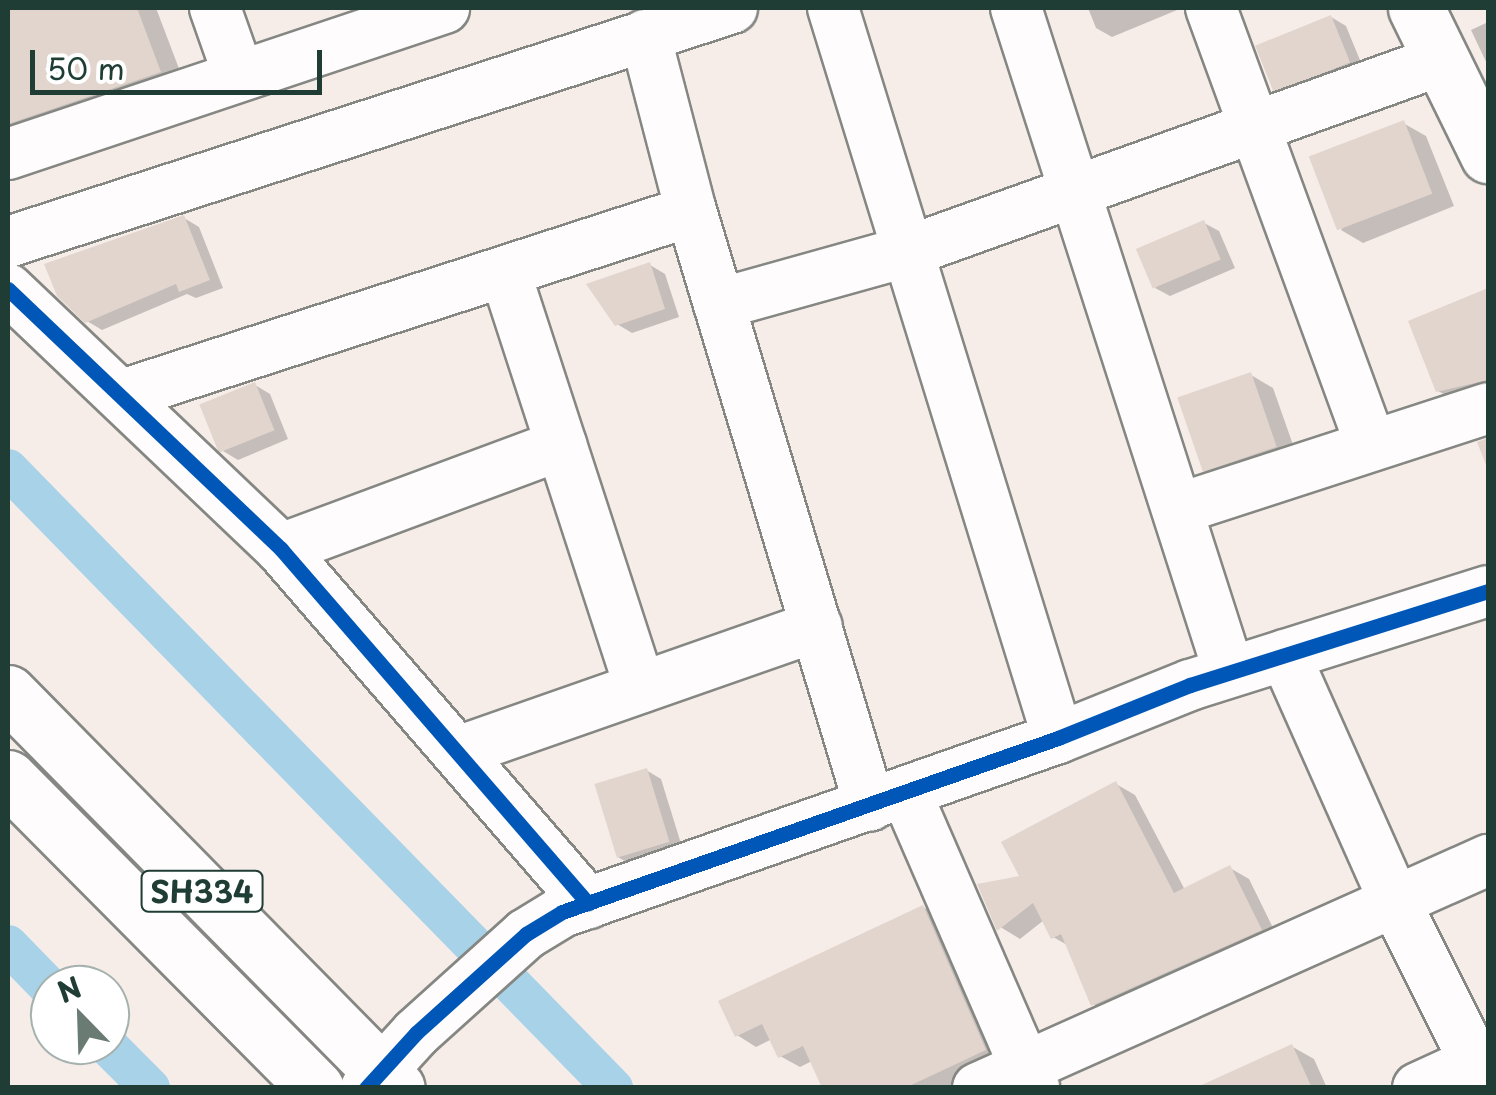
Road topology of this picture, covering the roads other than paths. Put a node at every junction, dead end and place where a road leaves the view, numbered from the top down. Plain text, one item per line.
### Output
1 (215, 8) edge
2 (732, 8) edge
3 (833, 8) edge
4 (1016, 8) edge
5 (1211, 8) edge
6 (1416, 8) edge
7 (418, 12) edge
8 (645, 35) junction
9 (239, 76) junction
10 (1463, 81) edge
11 (1255, 128) junction
12 (8, 154) edge
13 (1488, 155) edge
14 (1077, 190) junction
15 (691, 211) junction
16 (8, 242) edge
17 (909, 250) junction
18 (505, 272) junction
19 (8, 289) edge
20 (719, 304) junction
21 (122, 396) junction
22 (1488, 408) edge
23 (561, 446) junction
24 (1371, 446) junction
25 (1178, 509) junction
26 (282, 549) junction
27 (1488, 591) edge
28 (816, 626) junction
29 (1285, 655) junction
30 (1229, 672) junction
31 (640, 688) junction
32 (8, 693) edge
33 (1058, 738) junction
34 (460, 751) junction
35 (8, 778) edge
36 (888, 799) junction
37 (1488, 860) edge
38 (1394, 902) junction
39 (588, 903) junction
40 (1484, 1069) edge
41 (390, 1070) edge
42 (1029, 1077) edge
43 (316, 1088) edge
44 (978, 1088) edge
45 (1418, 1088) edge

1 - 9 street
2 - 8 street
3 - 17 street
4 - 14 street
5 - 11 street
6 - 10 main road
7 - 9 street
8 - 15 street
8 - 16 street
9 - 12 street
10 - 11 street
10 - 13 main road
11 - 14 street
11 - 24 street
14 - 17 street
14 - 25 street
15 - 18 street
15 - 20 street
17 - 20 street
17 - 33 street
18 - 21 street
18 - 23 street
19 - 21 street
20 - 28 street
21 - 26 street
22 - 24 street
23 - 26 street
23 - 31 street
24 - 25 street
25 - 30 street
26 - 34 street
27 - 29 street
28 - 31 street
28 - 36 street
29 - 30 street
29 - 38 street
30 - 33 street
31 - 34 street
32 - 41 main road, SH334
33 - 36 street
34 - 39 street
35 - 43 main road, SH334
36 - 39 street
36 - 42 street
37 - 38 street
38 - 40 street
38 - 42 street
39 - 41 street
40 - 45 street
42 - 44 street

